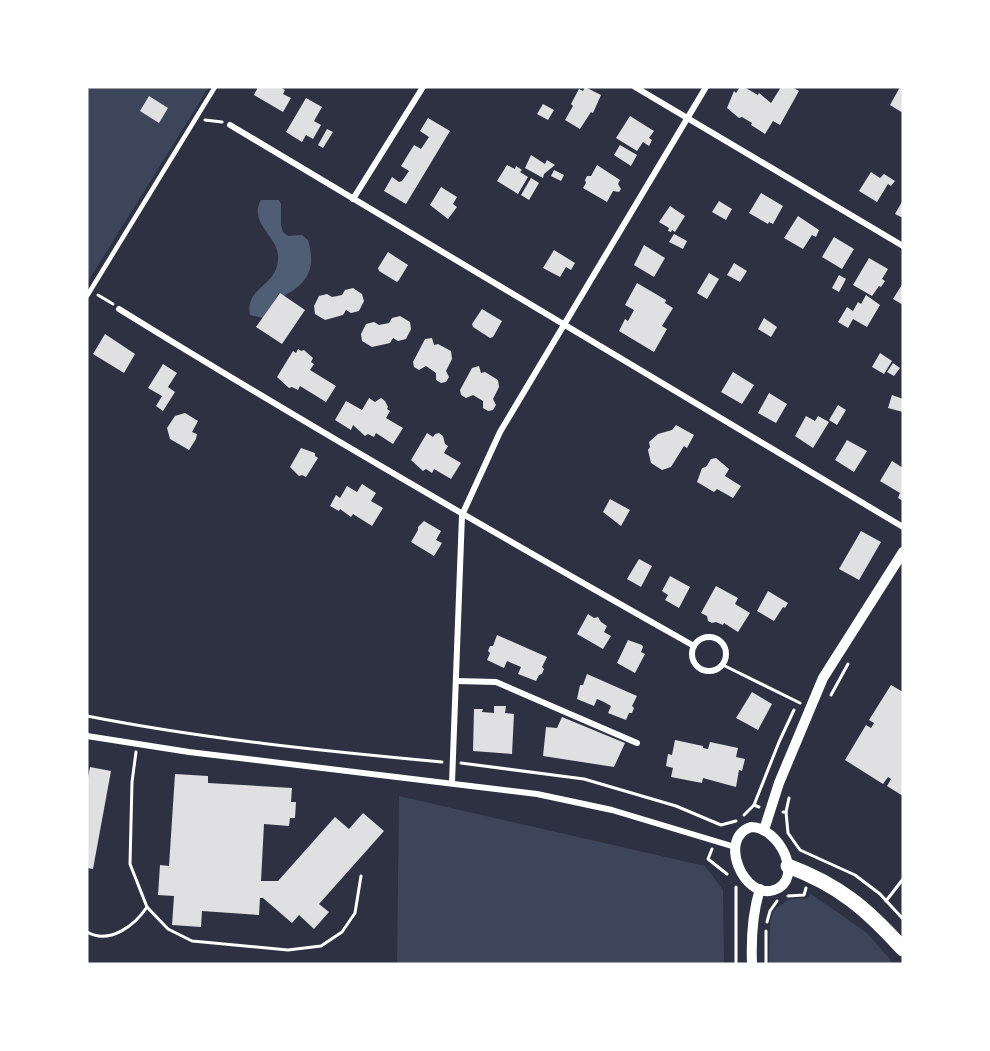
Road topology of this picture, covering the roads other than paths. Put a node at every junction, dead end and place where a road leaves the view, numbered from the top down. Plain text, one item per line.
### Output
1 (215, 87) edge
2 (423, 87) edge
3 (635, 87) edge
4 (706, 87) edge
5 (687, 118) junction
6 (230, 125) road end
7 (354, 199) junction
8 (903, 246) edge
9 (88, 294) edge
10 (119, 309) road end
11 (565, 325) junction
12 (462, 514) junction
13 (903, 527) edge
14 (903, 552) edge
15 (694, 646) junction
16 (456, 681) junction
17 (87, 736) edge
18 (637, 743) dead end
19 (452, 783) junction
20 (764, 830) junction
21 (735, 847) junction
22 (788, 866) junction
23 (760, 889) junction
24 (903, 949) edge
25 (752, 964) edge

1 - 9 lane
2 - 7 street
3 - 5 street
4 - 5 street
5 - 8 street
5 - 11 street
6 - 7 street
7 - 11 street
10 - 12 street
11 - 12 street
11 - 13 street
12 - 15 street
12 - 16 street
14 - 20 street
15 - 15 street
16 - 18 street
16 - 19 street
17 - 19 street
19 - 21 street
20 - 21 street
20 - 22 street
21 - 23 street
22 - 23 street
22 - 24 highway
23 - 25 street

